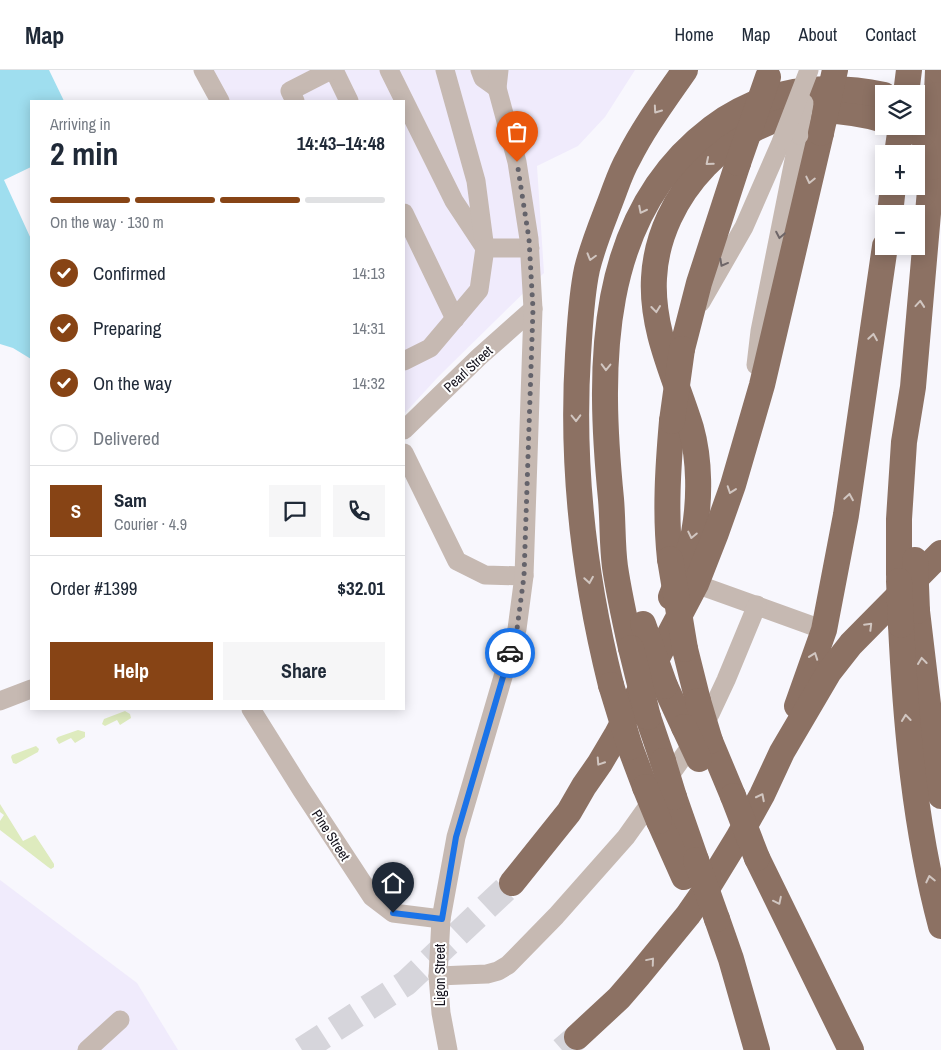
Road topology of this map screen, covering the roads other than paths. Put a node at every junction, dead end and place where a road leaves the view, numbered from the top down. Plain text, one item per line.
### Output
1 (202, 70) edge
2 (332, 70) edge
3 (389, 70) edge
4 (445, 70) edge
5 (480, 70) edge
6 (686, 70) edge
7 (809, 70) edge
8 (835, 70) edge
9 (769, 74) edge
10 (498, 79) edge
11 (875, 94) edge
12 (933, 98) edge
13 (219, 100) edge
14 (294, 100) edge
15 (348, 100) edge
16 (404, 100) edge
17 (405, 102) edge
18 (875, 118) edge
19 (801, 136) junction
20 (900, 138) edge
21 (937, 158) edge
22 (405, 214) edge
23 (484, 248) junction
24 (530, 248) junction
25 (884, 255) edge
26 (533, 309) junction
27 (455, 318) junction
28 (689, 324) junction
29 (405, 360) edge
30 (405, 429) edge
31 (405, 454) edge
32 (611, 503) junction
33 (941, 554) edge
34 (524, 576) junction
35 (696, 584) junction
36 (757, 605) junction
37 (909, 618) junction
38 (824, 630) junction
39 (30, 689) edge
40 (0, 701) edge
41 (252, 710) edge
42 (638, 716) junction
43 (705, 750) junction
44 (782, 752) junction
45 (941, 796) edge
46 (690, 868) junction
47 (512, 883) tunnel mouth
48 (442, 919) junction
49 (941, 926) edge
50 (438, 976) junction
51 (120, 1020) dead end
52 (577, 1037) tunnel mouth
53 (755, 1045) edge
54 (87, 1050) edge
55 (448, 1050) edge
56 (851, 1050) edge

1 - 13 street
2 - 14 street
2 - 15 street
3 - 16 street
4 - 23 street
5 - 10 street
6 -> 46 highway, bridge
7 - 19 street, bridge
8 - 19 highway, bridge
9 - 28 highway, bridge
10 - 24 street, Ligon Street
11 -> 32 highway
12 - 21 highway, bridge
17 - 23 street
18 -> 42 highway
19 -> 28 street
19 -> 35 highway
20 - 21 highway
37 -> 21 highway, bridge
22 - 27 street
23 - 24 street
23 - 27 street
24 - 26 street, Ligon Street
38 -> 25 highway
26 - 30 street, Pearl Street
26 - 34 street, Ligon Street
27 - 29 street
28 - 43 highway, bridge
31 - 34 street
32 - 42 highway, bridge
32 - 43 highway, bridge
44 -> 33 highway
34 - 48 street, Ligon Street
35 - 36 street
35 - 42 highway
36 - 38 street
36 - 50 street
45 -> 37 highway
49 -> 37 highway
44 -> 38 highway
39 - 40 street
41 - 48 street, Pine Street
42 - 46 highway, bridge
42 -> 47 highway
43 -> 56 highway, bridge
52 -> 44 highway
46 - 53 highway
48 - 50 street, Ligon Street
50 - 55 street, Ligon Street
51 - 54 street

